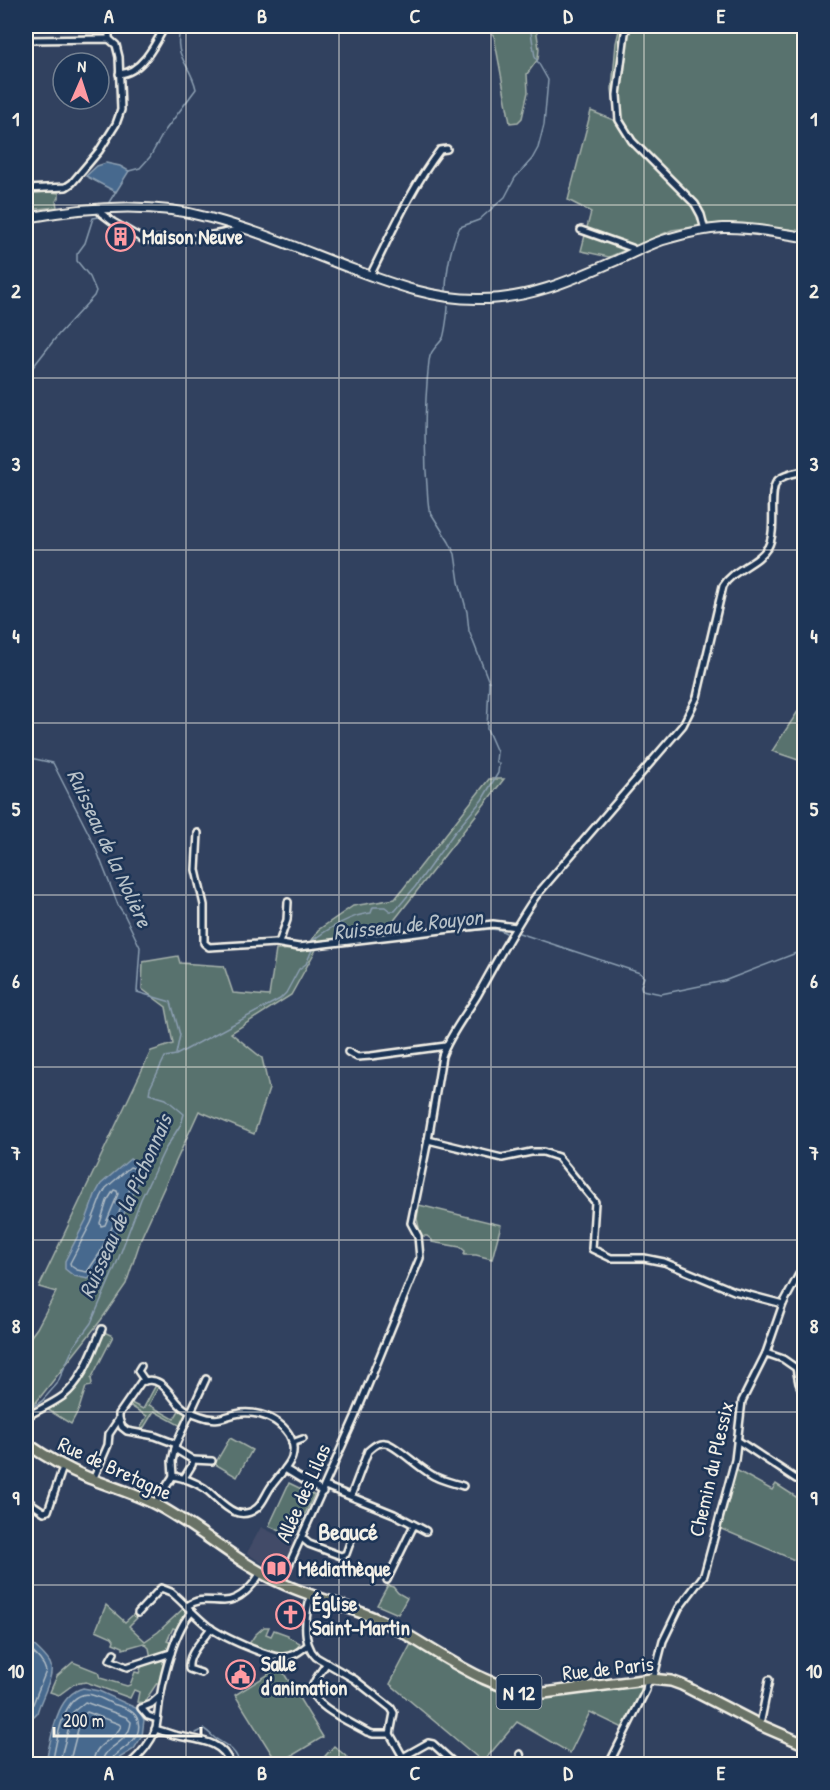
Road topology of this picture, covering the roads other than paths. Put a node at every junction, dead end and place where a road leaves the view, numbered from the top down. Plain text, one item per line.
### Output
1 (109, 26) edge
2 (165, 26) edge
3 (628, 26) edge
4 (26, 39) edge
5 (109, 39) junction
6 (119, 74) junction
7 (27, 92) edge
8 (447, 149) dead end
9 (26, 189) edge
10 (100, 208) junction
11 (26, 218) edge
12 (240, 227) junction
13 (581, 230) dead end
14 (705, 230) junction
15 (804, 237) edge
16 (635, 252) junction
17 (370, 276) junction
18 (804, 471) edge
19 (198, 833) dead end
20 (288, 902) dead end
21 (516, 927) junction
22 (279, 943) junction
23 (446, 1046) junction
24 (348, 1052) dead end
25 (428, 1140) junction
26 (804, 1265) edge
27 (783, 1304) junction
28 (102, 1329) dead end
29 (766, 1353) junction
30 (141, 1366) dead end
31 (206, 1379) dead end
32 (145, 1381) junction
33 (804, 1396) edge
34 (190, 1412) junction
35 (26, 1417) edge
36 (119, 1419) junction
37 (303, 1439) dead end
38 (737, 1440) junction
39 (26, 1443) edge
40 (292, 1443) junction
41 (175, 1446) junction
42 (193, 1460) junction
43 (212, 1461) dead end
44 (63, 1467) junction
45 (285, 1469) junction
46 (173, 1476) junction
47 (184, 1478) junction
48 (795, 1479) dead end
49 (93, 1480) junction
50 (463, 1486) dead end
51 (324, 1489) junction
52 (351, 1496) junction
53 (26, 1500) edge
54 (155, 1504) junction
55 (414, 1525) junction
56 (426, 1532) dead end
57 (302, 1538) junction
58 (351, 1540) dead end
59 (261, 1572) junction
60 (387, 1580) dead end
61 (281, 1583) junction
62 (312, 1594) junction
63 (187, 1606) junction
64 (192, 1612) junction
65 (138, 1613) dead end
66 (211, 1628) junction
67 (308, 1645) junction
68 (114, 1653) dead end
69 (171, 1653) junction
70 (327, 1663) junction
71 (201, 1673) dead end
72 (651, 1679) junction
73 (770, 1680) dead end
74 (160, 1696) junction
75 (157, 1719) junction
76 (760, 1725) junction
77 (155, 1729) junction
78 (390, 1734) junction
79 (804, 1744) edge
80 (520, 1754) dead end
81 (403, 1757) junction
82 (130, 1764) edge
83 (230, 1764) edge
84 (407, 1764) edge
85 (455, 1764) edge
86 (523, 1764) edge
87 (609, 1764) edge

1 - 5 street
2 - 6 street
3 - 14 street
4 - 5 street
4 - 7 street
5 - 6 street
6 - 9 street
8 - 17 street
10 - 11 street
10 - 12 street
10 - 12 street
12 - 17 street
13 - 16 street
14 - 15 street
14 - 16 street
16 - 17 street
18 - 21 street, Allée des Lilas
19 - 22 street
20 - 22 street
21 - 22 street
21 - 23 street, Allée des Lilas
23 - 24 street
23 - 25 street, Allée des Lilas
25 - 27 street
25 - 51 street, Allée des Lilas
26 - 27 street, Chemin du Plessix
27 - 29 street, Chemin du Plessix
28 - 35 street
29 - 33 street
29 - 38 street, Chemin du Plessix
30 - 32 street
31 - 34 street
32 - 34 street
32 - 36 street
34 - 40 street
34 - 41 street
36 - 41 street
36 - 49 street
37 - 40 street
38 - 48 street
38 - 72 street, Chemin du Plessix
39 - 44 main road, Rue de Bretagne / N 12
40 - 45 street
41 - 42 street
41 - 46 street
42 - 43 street
42 - 47 street
44 - 49 main road, Rue de Bretagne / N 12
44 - 53 street
45 - 47 street
45 - 51 street
46 - 47 street
46 - 54 street
49 - 54 main road, Rue de Bretagne / N 12
50 - 52 street
51 - 52 street
51 - 57 street, Allée des Lilas
52 - 55 street
54 - 59 main road, Rue de Bretagne / N 12
55 - 56 street
55 - 60 street
57 - 58 street
57 - 61 street, Allée des Lilas
59 - 61 main road, Rue de Bretagne / N 12
59 - 63 street
61 - 62 main road, Rue de Paris / N 12
62 - 67 street
62 - 72 main road, Rue de Paris / N 12
63 - 64 street
63 - 65 street
64 - 66 street
64 - 69 street
66 - 67 street
66 - 71 street
67 - 70 street
68 - 69 street
69 - 74 street
70 - 78 street
70 - 78 street
72 - 76 main road, Rue de Paris / N 12
72 - 87 street, Chemin du Plessix
73 - 76 street
74 - 75 street
74 - 75 street
75 - 77 street
76 - 79 main road, N 12
77 - 82 street
77 - 83 street
78 - 81 street
80 - 86 street
81 - 84 street
81 - 85 street

